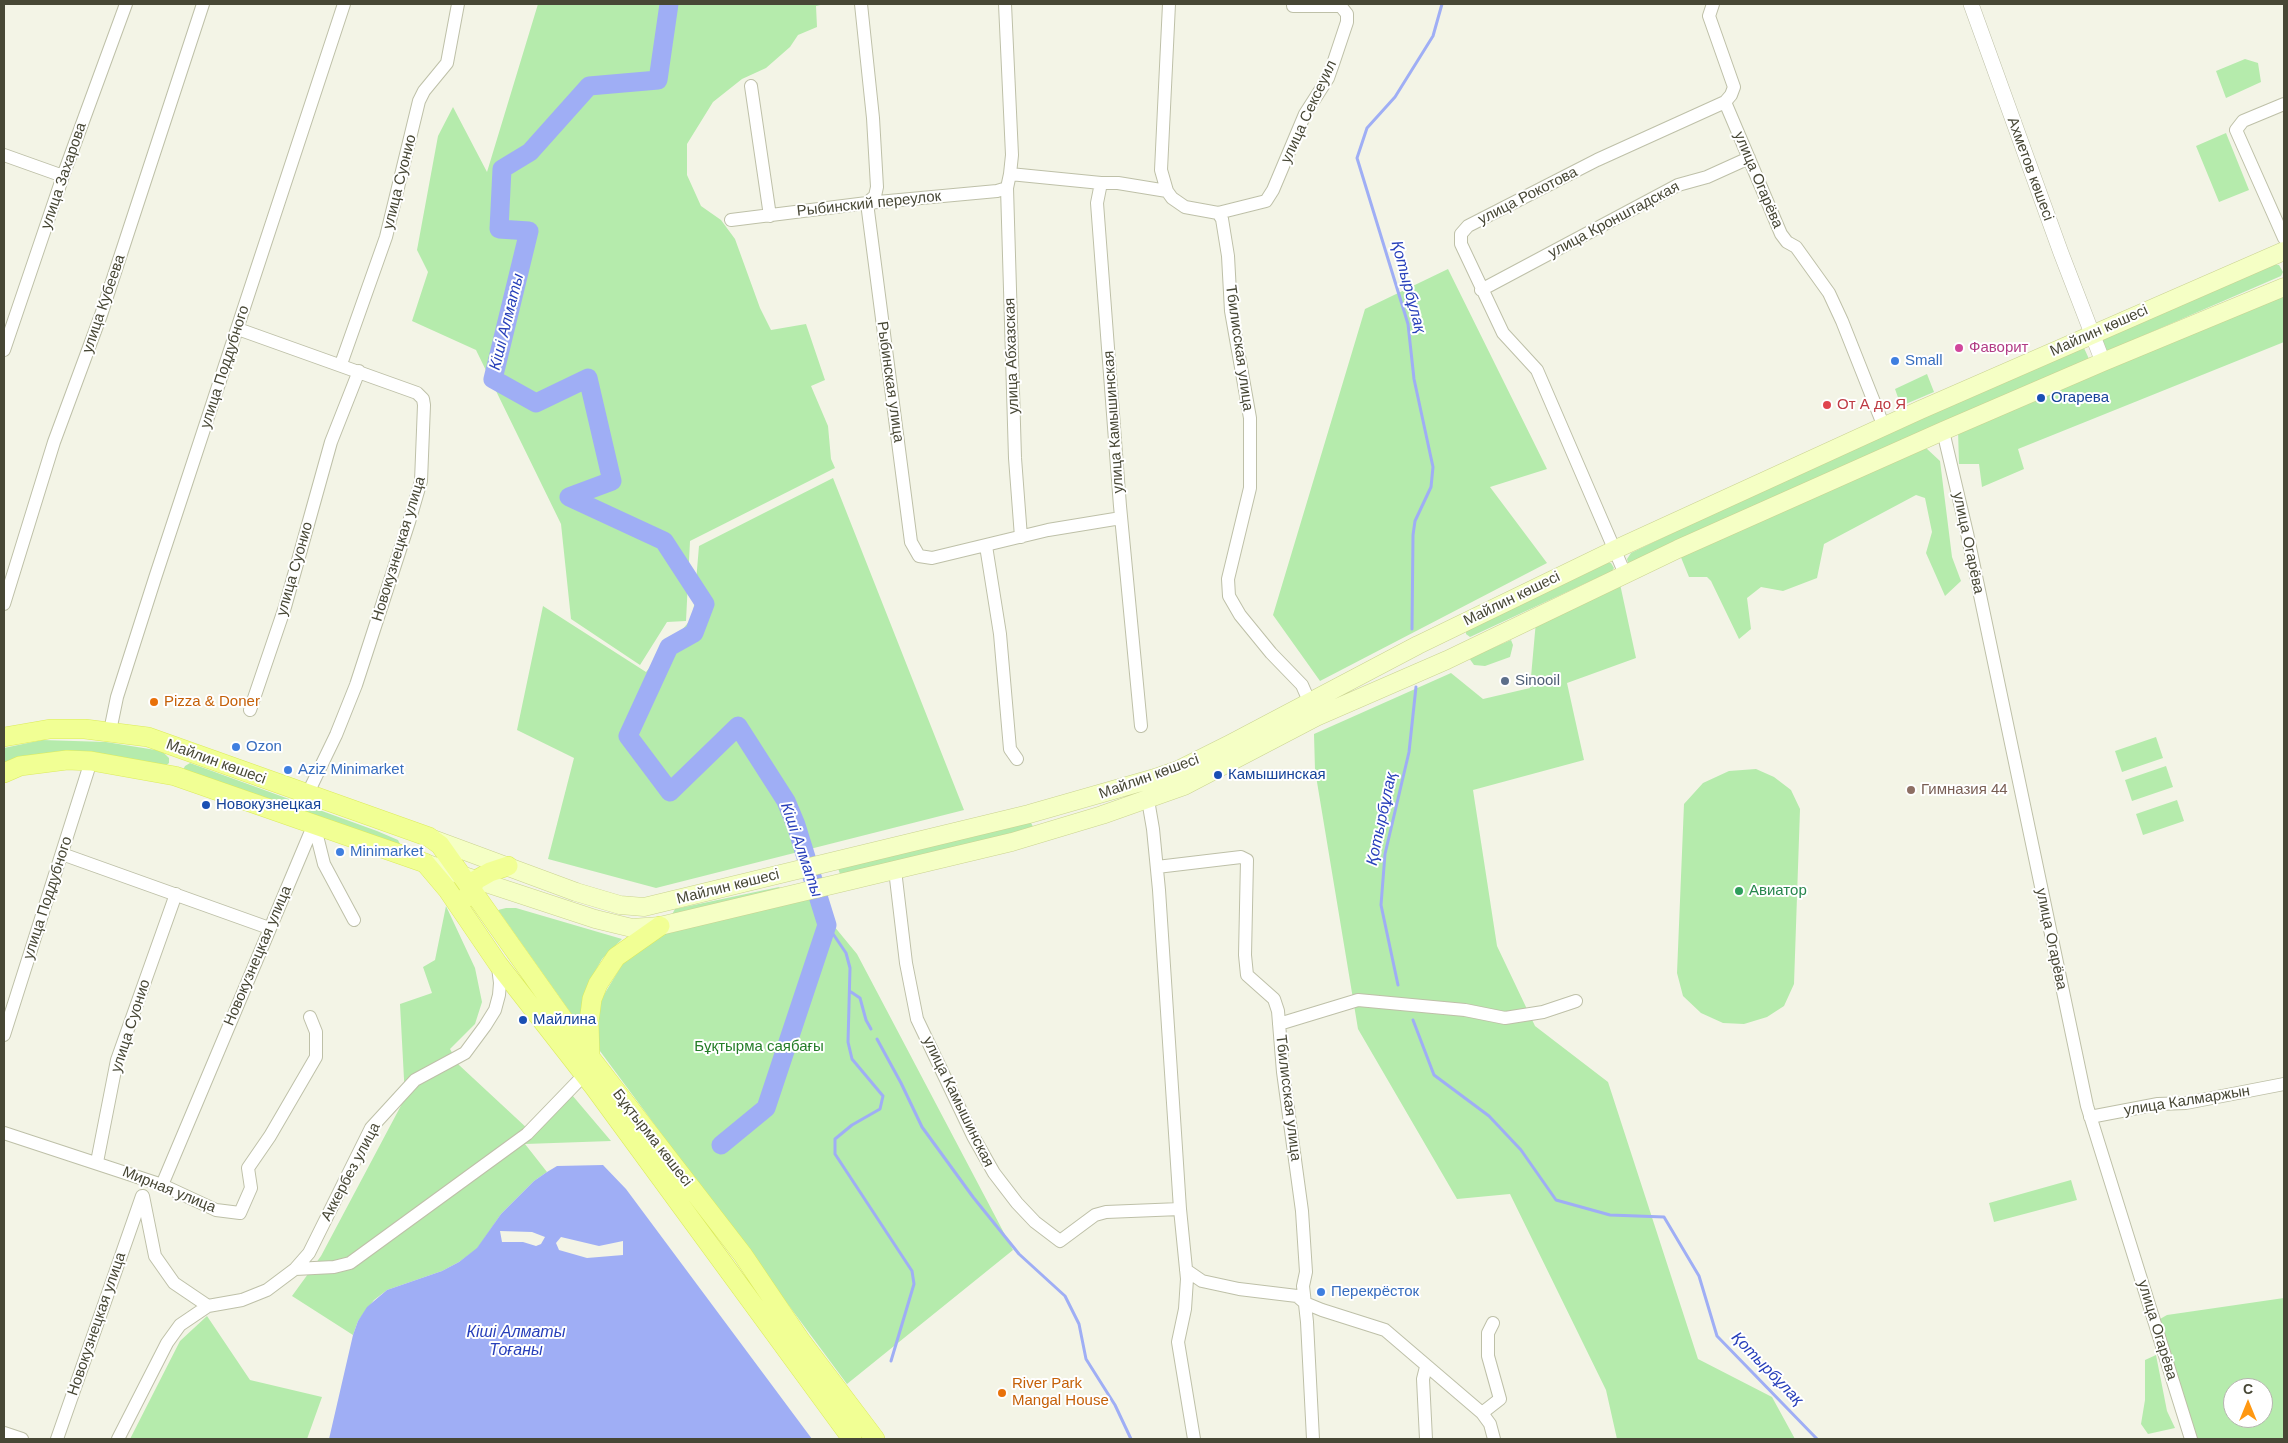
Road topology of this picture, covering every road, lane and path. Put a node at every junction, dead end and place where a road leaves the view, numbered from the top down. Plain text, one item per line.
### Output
1 (126, 4) edge
2 (203, 4) edge
3 (344, 4) edge
4 (458, 4) edge
5 (861, 4) edge
6 (1005, 4) edge
7 (1169, 4) edge
8 (1293, 4) edge
9 (1711, 4) edge
10 (1970, 4) edge
11 (1339, 5) edge
12 (751, 86) dead end
13 (1725, 102) junction
14 (2284, 104) edge
15 (4, 155) edge
16 (1749, 158) junction
17 (1010, 174) junction
18 (63, 176) junction
19 (1102, 183) junction
20 (1007, 188) junction
21 (1167, 191) junction
22 (867, 203) junction
23 (1218, 213) junction
24 (770, 216) junction
25 (731, 220) dead end
26 (2284, 238) edge
27 (2284, 251) edge
28 (2284, 287) edge
29 (1481, 290) junction
30 (17, 312) junction
31 (4, 319) edge
32 (238, 328) junction
33 (2092, 334) junction
34 (4, 350) edge
35 (2103, 362) junction
36 (341, 364) junction
37 (359, 371) junction
38 (1884, 427) junction
39 (1943, 431) junction
40 (1121, 518) junction
41 (1022, 537) junction
42 (986, 546) junction
43 (1614, 550) junction
44 (1625, 574) junction
45 (4, 604) edge
46 (1458, 625) junction
47 (1475, 646) junction
48 (1309, 702) junction
49 (250, 710) dead end
50 (1141, 726) dead end
51 (110, 731) junction
52 (4, 737) edge
53 (186, 750) junction
54 (1017, 758) dead end
55 (91, 761) junction
56 (4, 773) edge
57 (175, 776) junction
58 (307, 794) junction
59 (1148, 800) junction
60 (314, 824) junction
61 (429, 838) junction
62 (62, 854) junction
63 (425, 863) junction
64 (508, 866) junction
65 (1157, 867) junction
66 (895, 870) junction
67 (469, 881) junction
68 (176, 894) junction
69 (463, 913) junction
70 (354, 920) dead end
71 (660, 926) junction
72 (269, 928) junction
73 (498, 964) junction
74 (1576, 1001) dead end
75 (310, 1017) dead end
76 (1279, 1024) junction
77 (4, 1035) edge
78 (587, 1066) junction
79 (2284, 1084) edge
80 (2090, 1117) junction
81 (4, 1133) edge
82 (97, 1162) junction
83 (143, 1179) junction
84 (162, 1185) junction
85 (143, 1196) junction
86 (1180, 1209) junction
87 (295, 1269) junction
88 (1186, 1270) junction
89 (1306, 1303) junction
90 (208, 1306) junction
91 (1493, 1323) dead end
92 (1426, 1367) junction
93 (1482, 1413) junction
94 (4, 1433) edge
95 (22, 1439) edge
96 (57, 1439) edge
97 (118, 1439) edge
98 (852, 1439) edge
99 (876, 1439) edge
100 (1194, 1439) edge
101 (1312, 1439) edge
102 (1426, 1439) edge
103 (1494, 1439) edge
104 (2190, 1439) edge

1 - 18 street, улица Захарова
2 - 45 street, улица Кубеева
3 - 32 street, улица Поддубного
4 - 36 street, улица Суонио
5 - 22 street
6 - 17 street, улица Абхазская
7 - 21 street
8 - 11 street
9 - 13 street
10 - 33 street, Ахметов көшесі
11 - 23 street, улица Сексеуил
12 - 24 street
13 - 16 street, улица Огарёва
13 - 29 street, улица Рокотова
14 - 26 street
15 - 18 street
16 - 29 street, улица Кронштадская
16 - 38 street, улица Огарёва
17 - 19 street
17 - 20 street, улица Абхазская
18 - 30 street, улица Захарова
19 - 21 street
19 - 40 street, улица Камышинская
20 - 22 street, Рыбинский переулок
20 - 41 street, улица Абхазская
21 - 23 street
22 - 24 street, Рыбинский переулок
22 - 42 street, Рыбинская улица
23 - 48 street, Тбилисская улица
24 - 25 street, Рыбинский переулок
27 - 33 main road, Майлин көшесі
28 - 35 main road, Майлин көшесі
29 - 43 street, улица Рокотова
30 - 31 street
30 - 34 street, улица Захарова
32 - 36 street, Новокузнецкая улица
32 - 51 street, улица Поддубного
33 - 35 street, Ахметов көшесі
33 - 38 main road, Майлин көшесі
35 - 39 main road, Майлин көшесі
36 - 37 street, Новокузнецкая улица
37 - 49 street, улица Суонио
37 - 58 street, Новокузнецкая улица
38 - 43 main road, Майлин көшесі
39 - 44 main road, Майлин көшесі
39 - 80 street, улица Огарёва
40 - 41 street, Рыбинская улица
40 - 50 street, улица Камышинская
41 - 42 street, Рыбинская улица
42 - 54 street
43 - 44 street, улица Рокотова
43 - 46 main road, Майлин көшесі
44 - 47 main road, Майлин көшесі
46 - 47 main road
46 - 48 main road, Майлин көшесі
47 - 59 main road, Майлин көшесі
48 - 64 main road, Майлин көшесі
51 - 52 main road, Майлин көшесі
51 - 53 main road, Майлин көшесі
53 - 57 main road
53 - 58 main road, Майлин көшесі
55 - 56 main road, Майлин көшесі
55 - 57 main road, Майлин көшесі
55 - 62 street, улица Поддубного
57 - 60 main road, Майлин көшесі
58 - 61 main road, Майлин көшесі
59 - 65 street
59 - 66 main road, Майлин көшесі
60 - 63 main road, Майлин көшесі
60 - 70 street
60 - 72 street, Новокузнецкая улица
61 - 64 main road, Майлин көшесі
61 - 67 main road, Бұқтырма көшесі
62 - 68 street
62 - 77 street, улица Поддубного
63 - 67 main road, Майлин көшесі
63 - 69 main road, Бұқтырма көшесі
64 - 67 main road
65 - 76 street, Тбилисская улица
65 - 86 street
66 - 71 main road, Майлин көшесі
66 - 86 street, улица Камышинская
67 - 69 main road
67 - 71 main road, Майлин көшесі
67 - 78 main road, Бұқтырма көшесі
68 - 72 street
68 - 82 street, улица Суонио
69 - 73 main road, Бұқтырма көшесі
71 - 78 main road
72 - 84 street, Новокузнецкая улица
73 - 78 main road, Бұқтырма көшесі
73 - 87 street, Аккербез улица
74 - 76 street
75 - 84 street, Мирная улица
76 - 89 street, Тбилисская улица
78 - 87 street
78 - 98 main road, Бұқтырма көшесі
78 - 99 main road, Бұқтырма көшесі
79 - 80 street, улица Калмаржын
80 - 104 street, улица Огарёва
81 - 82 street, Мирная улица
82 - 83 street, Мирная улица
83 - 84 street, Мирная улица
83 - 85 street, Новокузнецкая улица
85 - 90 street
85 - 96 street, Новокузнецкая улица
86 - 88 street
87 - 90 street, Аккербез улица
88 - 89 street
88 - 100 street
89 - 92 street
89 - 101 street, Тбилисская улица
90 - 97 street, Аккербез улица
91 - 93 street
92 - 93 street
92 - 102 street
93 - 103 street
94 - 95 street

